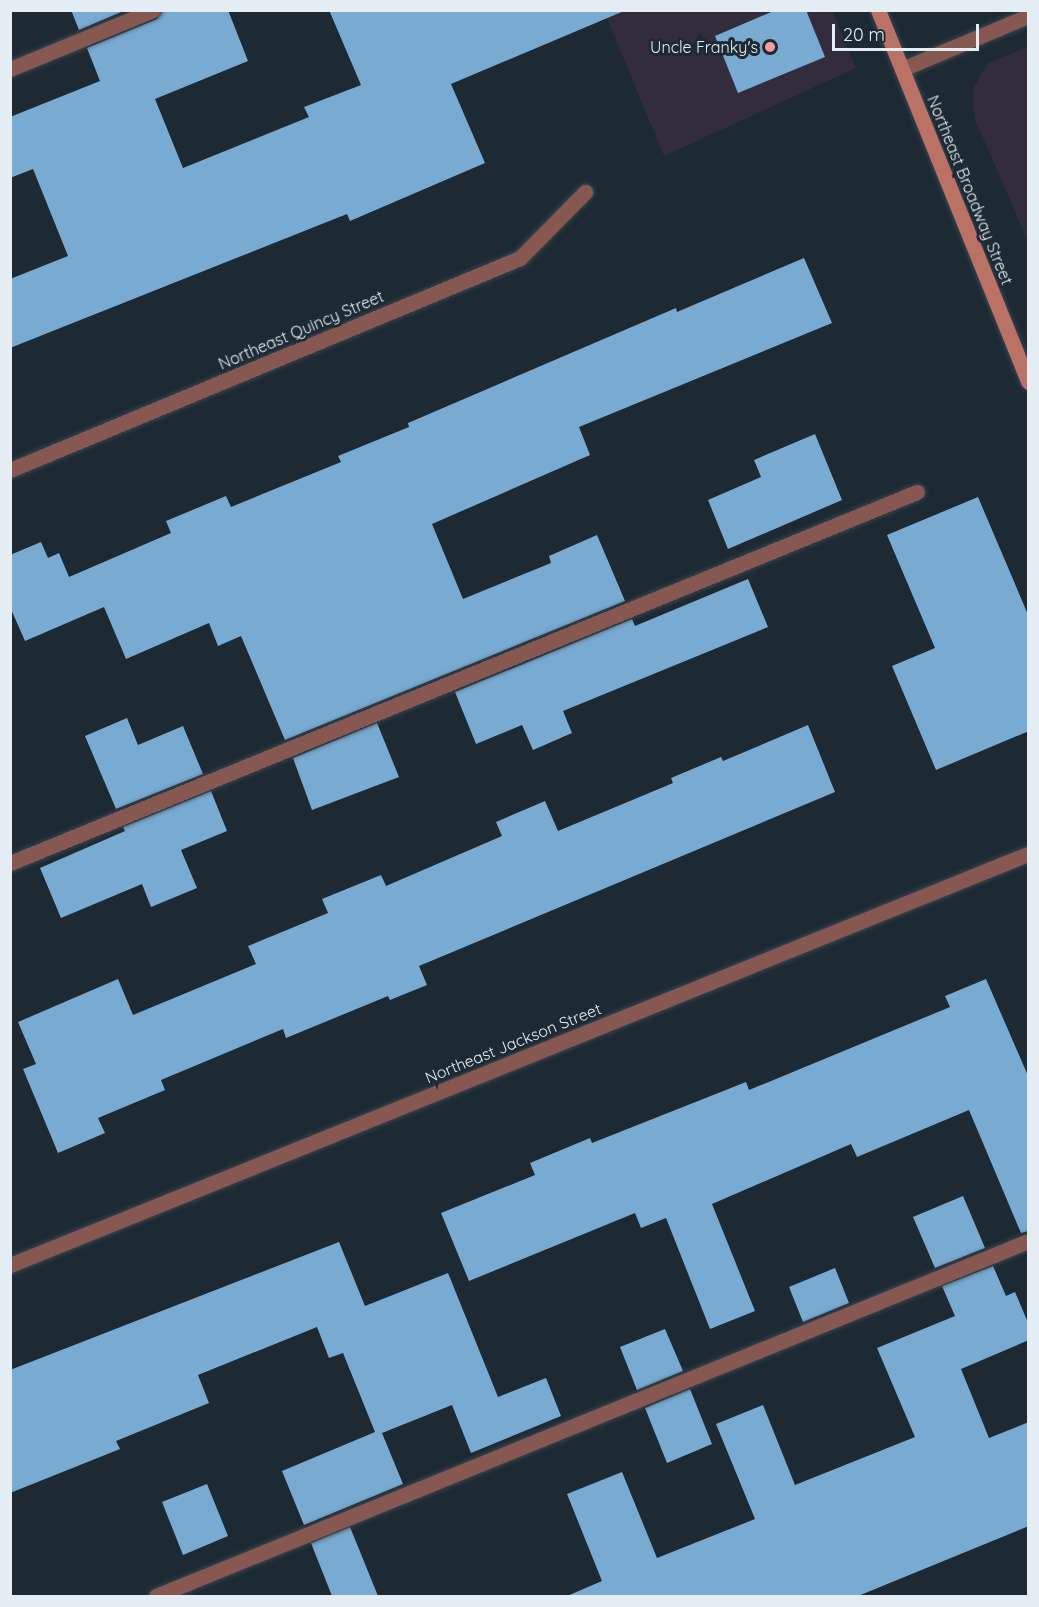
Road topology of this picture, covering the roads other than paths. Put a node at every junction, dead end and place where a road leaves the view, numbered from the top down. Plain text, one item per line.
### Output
1 (153, 10) edge
2 (878, 10) edge
3 (1029, 16) edge
4 (10, 69) edge
5 (902, 69) junction
6 (585, 192) dead end
7 (1029, 382) edge
8 (10, 470) edge
9 (916, 492) dead end
10 (1029, 855) edge
11 (10, 862) edge
12 (1029, 1241) edge
13 (10, 1265) edge
14 (156, 1596) edge

1 - 4 street
2 - 5 main road, Northeast Broadway Street
3 - 5 street
5 - 7 main road, Northeast Broadway Street
6 - 8 street, Northeast Quincy Street
9 - 11 street
10 - 13 street, Northeast Jackson Street
12 - 14 street

